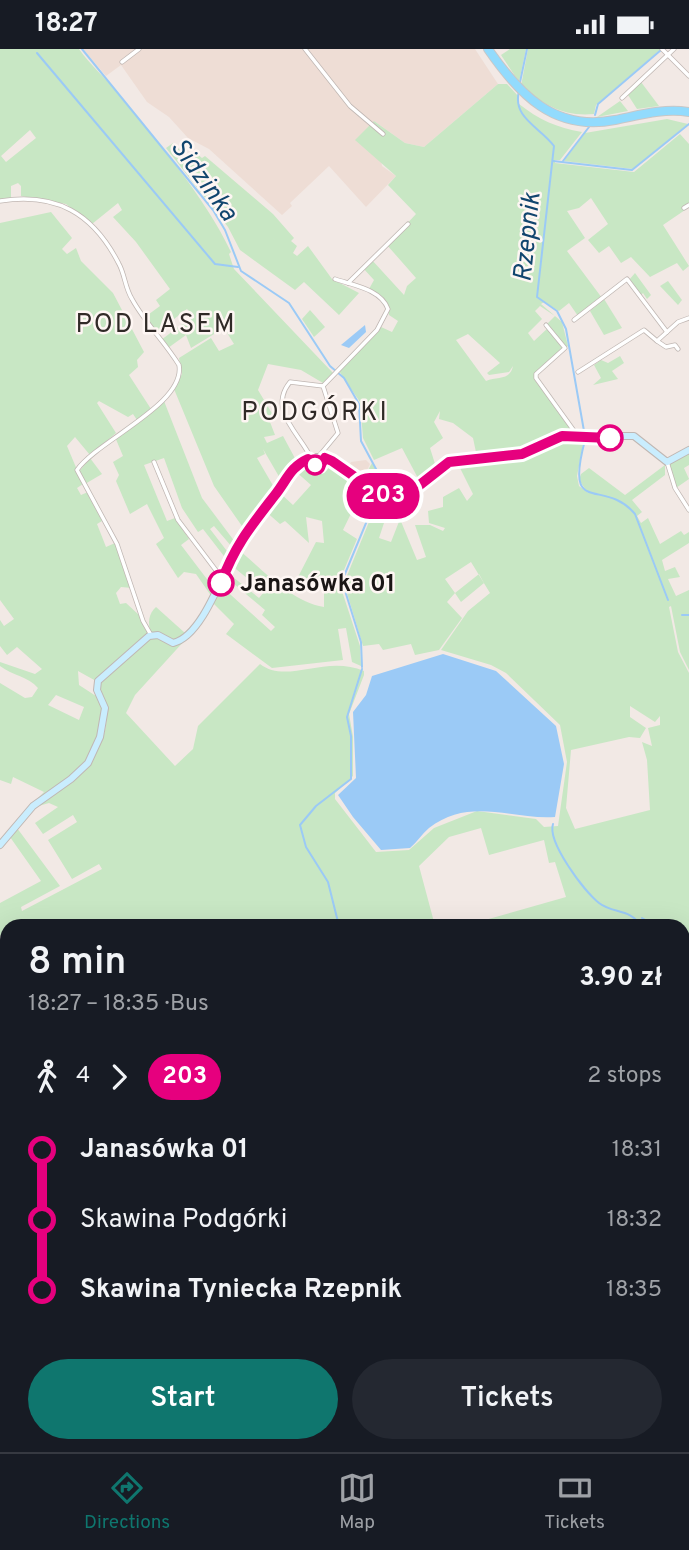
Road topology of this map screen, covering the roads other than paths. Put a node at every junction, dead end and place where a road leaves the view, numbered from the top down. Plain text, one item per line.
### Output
1 (139, 49) edge
2 (305, 49) edge
3 (488, 49) edge
4 (662, 49) edge
5 (674, 49) edge
6 (669, 56) junction
7 (122, 62) dead end
8 (689, 76) edge
9 (622, 99) dead end
10 (689, 112) edge
11 (383, 134) dead end
12 (0, 201) edge
13 (408, 224) dead end
14 (335, 279) dead end
15 (348, 283) junction
16 (689, 318) edge
17 (574, 320) dead end
18 (546, 325) dead end
19 (667, 332) junction
20 (657, 341) junction
21 (678, 349) dead end
22 (578, 372) dead end
23 (323, 386) junction
24 (582, 436) junction
25 (689, 450) edge
26 (314, 457) junction
27 (154, 462) dead end
28 (667, 462) junction
29 (689, 510) edge
30 (223, 578) junction
31 (151, 635) junction
32 (0, 845) edge

1 - 7 street
2 - 11 street
3 - 10 main road
4 - 6 street
5 - 6 street
6 - 8 street
6 - 9 street
12 - 31 street
13 - 15 street
14 - 15 street
15 - 23 street
16 - 19 street
17 - 19 street
18 - 24 street
19 - 20 street
20 - 21 street
20 - 22 street
23 - 26 street
23 - 26 street
24 - 26 street
24 - 28 street
25 - 28 street
26 - 30 street
27 - 30 street
28 - 29 street
30 - 31 street
31 - 32 street

